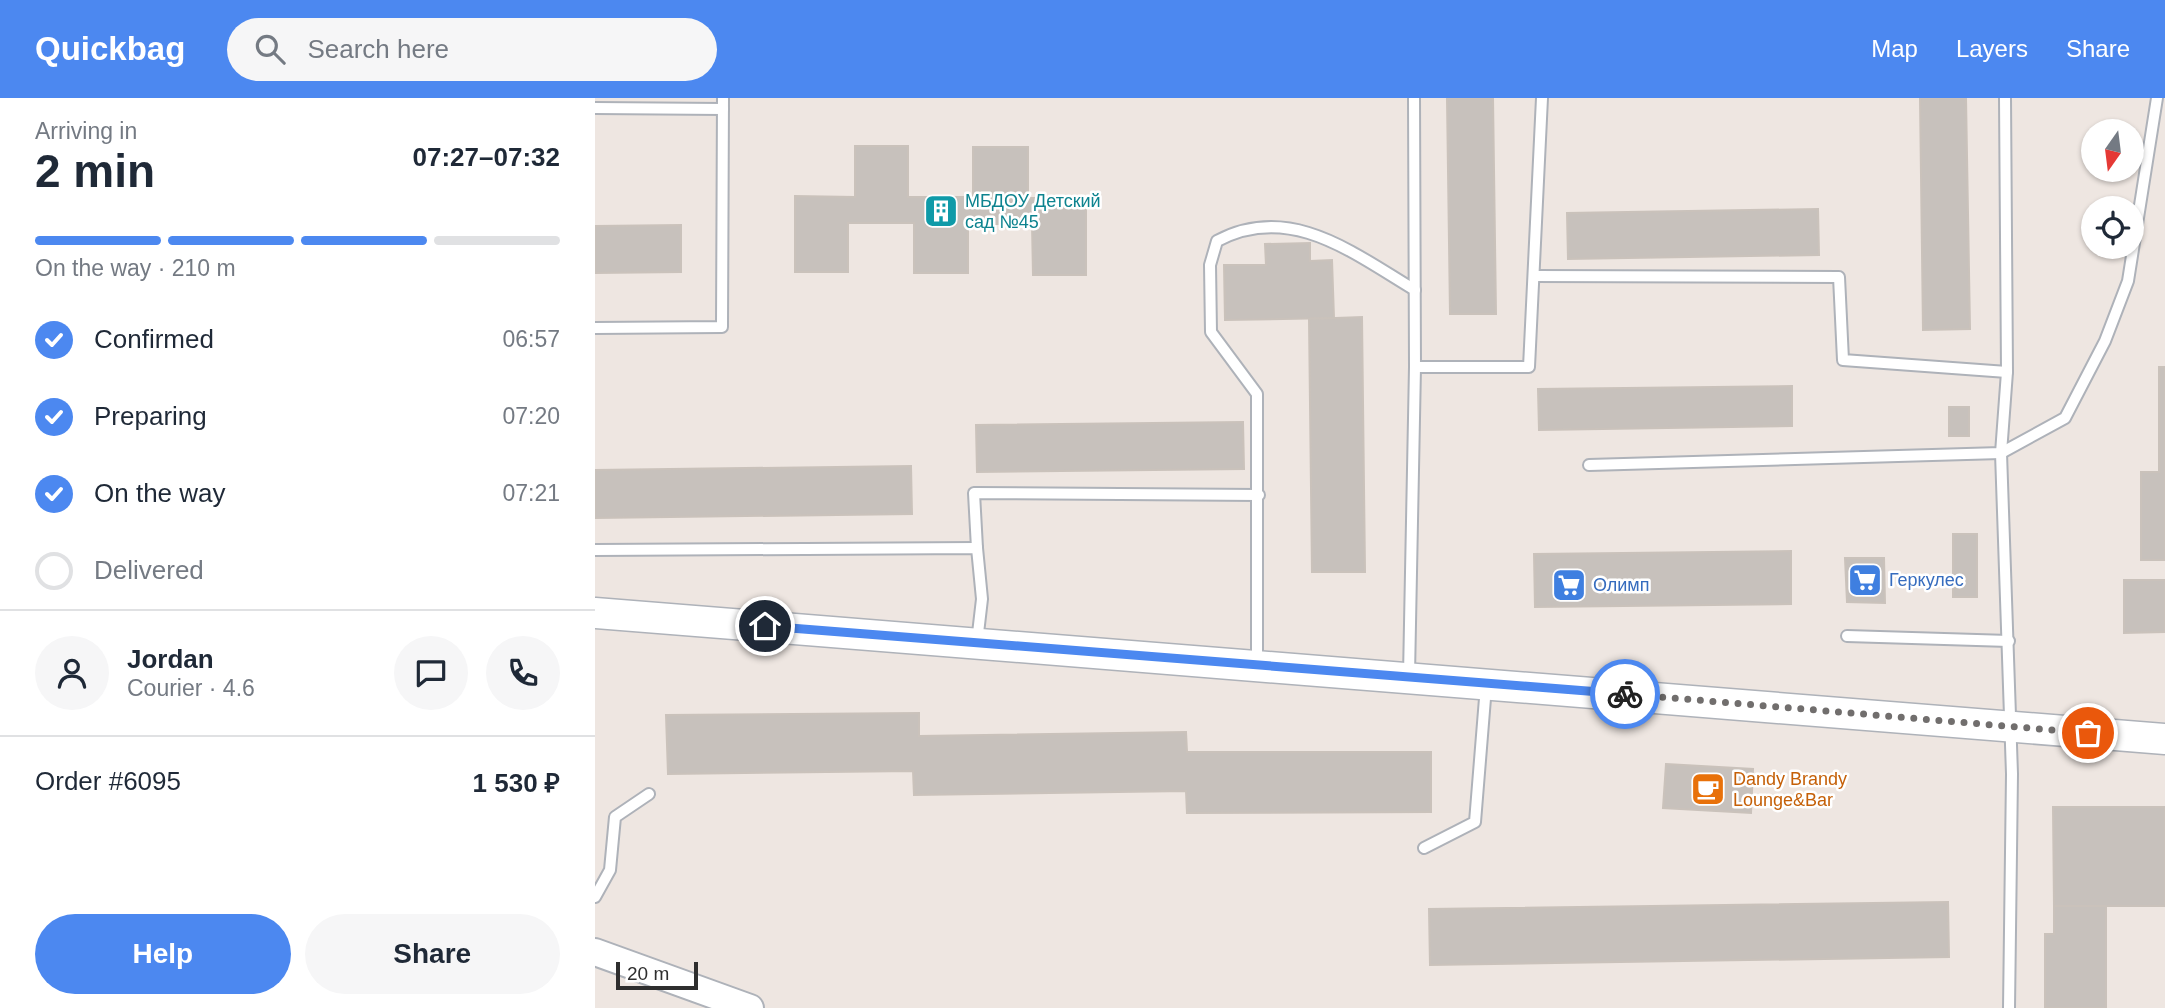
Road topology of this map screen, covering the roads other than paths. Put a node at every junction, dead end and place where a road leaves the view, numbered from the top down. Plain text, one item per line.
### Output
1 (1414, 98) edge
2 (1542, 98) edge
3 (2004, 98) edge
4 (2157, 98) edge
5 (723, 103) edge
6 (595, 108) edge
7 (1534, 276) junction
8 (1415, 290) junction
9 (595, 328) edge
10 (1415, 367) junction
11 (2007, 372) junction
12 (2001, 453) junction
13 (1589, 465) dead end
14 (1259, 495) junction
15 (977, 548) junction
16 (595, 550) edge
17 (595, 613) edge
18 (1847, 636) dead end
19 (2009, 641) junction
20 (977, 643) junction
21 (1257, 665) junction
22 (1409, 678) junction
23 (1486, 685) junction
24 (2011, 727) junction
25 (2165, 740) edge
26 (649, 794) dead end
27 (1424, 848) dead end
28 (595, 897) edge
29 (595, 952) edge
30 (750, 1008) edge
31 (2009, 1008) edge

1 - 8 lane
2 - 7 lane
3 - 11 lane
4 - 12 lane
5 - 6 lane
5 - 9 lane
7 - 10 lane
7 - 11 lane
8 - 10 lane
8 - 14 lane
10 - 22 lane
11 - 12 lane
12 - 13 lane
12 - 19 lane
14 - 15 lane
14 - 21 lane
15 - 16 lane
15 - 20 lane
17 - 20 main road
18 - 19 lane
19 - 24 lane
20 - 21 main road
21 - 22 main road
22 - 23 main road
23 - 24 main road
23 - 27 lane
24 - 25 main road
24 - 31 lane
26 - 28 lane
29 - 30 street

